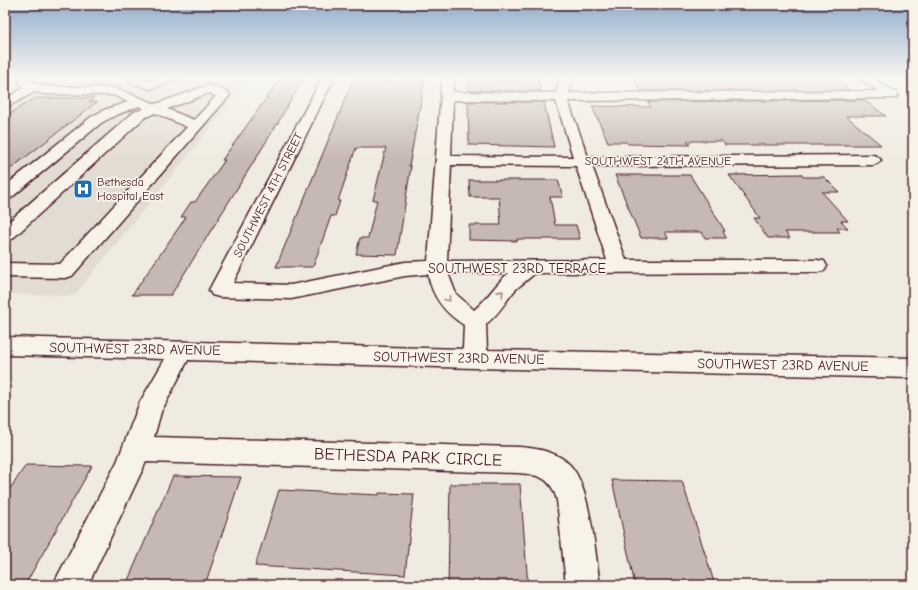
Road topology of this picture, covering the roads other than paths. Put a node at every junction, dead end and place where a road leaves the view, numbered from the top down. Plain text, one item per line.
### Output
1 (130, 106) edge
2 (150, 106) edge
3 (160, 106) edge
4 (214, 106) edge
5 (314, 106) edge
6 (446, 106) edge
7 (564, 106) edge
8 (196, 126) junction
9 (443, 160) junction
10 (873, 160) dead end
11 (582, 162) junction
12 (5, 194) edge
13 (9, 228) edge
14 (817, 266) dead end
15 (437, 267) junction
16 (530, 267) junction
17 (620, 268) junction
18 (5, 270) edge
19 (219, 290) joint
20 (476, 321) junction
21 (5, 346) edge
22 (182, 350) junction
23 (475, 359) junction
24 (913, 368) edge
25 (137, 449) junction
26 (70, 585) edge
27 (583, 585) edge

1 - 12 street
2 - 13 street
3 - 8 street
4 - 8 street
5 - 19 street, SOUTHWEST 4TH STREET
6 - 9 street
7 - 11 street
8 - 18 street
9 - 11 street, SOUTHWEST 24TH AVENUE
9 - 15 street
10 - 11 street, SOUTHWEST 24TH AVENUE
11 - 17 street
14 - 17 street, SOUTHWEST 23RD TERRACE
15 - 16 street, SOUTHWEST 23RD TERRACE
15 - 19 street, SOUTHWEST 23RD TERRACE
15 -> 20 street
16 - 17 street, SOUTHWEST 23RD TERRACE
20 -> 16 street
20 - 23 street
21 - 22 street, SOUTHWEST 23RD AVENUE
22 - 23 street, SOUTHWEST 23RD AVENUE
22 - 25 street
23 - 24 street, SOUTHWEST 23RD AVENUE
25 - 26 street
25 - 27 street, BETHESDA PARK CIRCLE

